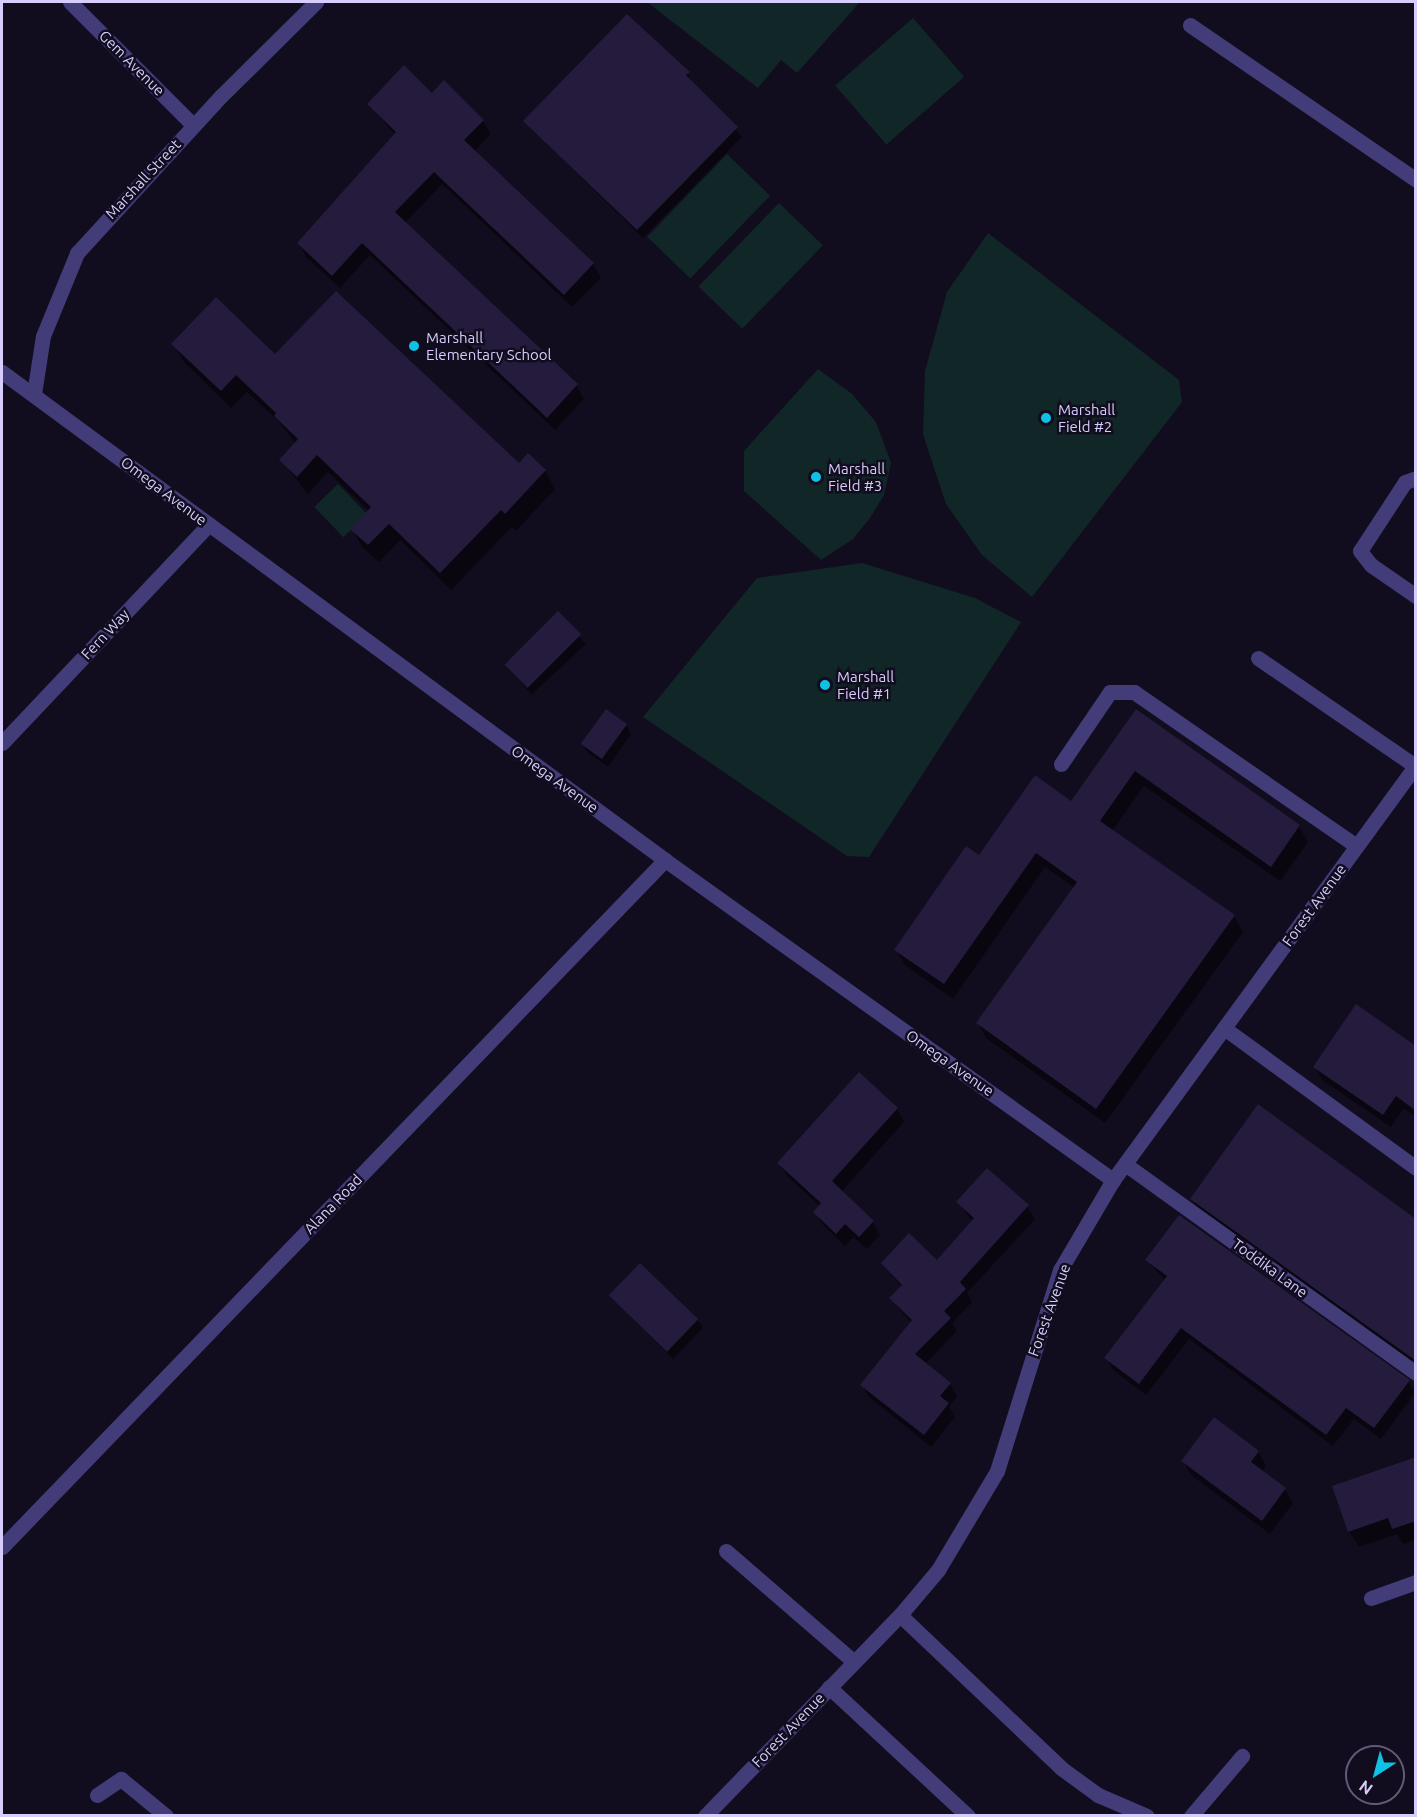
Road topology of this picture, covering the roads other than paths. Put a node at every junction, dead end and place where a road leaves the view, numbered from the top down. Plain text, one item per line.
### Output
1 (70, 2) edge
2 (316, 2) edge
3 (1190, 24) dead end
4 (193, 125) junction
5 (1416, 180) edge
6 (2, 372) edge
7 (34, 394) junction
8 (1413, 477) edge
9 (209, 525) junction
10 (1416, 596) edge
11 (1258, 658) dead end
12 (2, 743) edge
13 (1061, 764) dead end
14 (1415, 765) edge
15 (1356, 846) junction
16 (664, 860) junction
17 (1224, 1028) junction
18 (1125, 1164) junction
19 (1416, 1168) edge
20 (1113, 1180) junction
21 (1416, 1373) edge
22 (2, 1547) edge
23 (726, 1551) dead end
24 (1416, 1582) edge
25 (1371, 1598) dead end
26 (900, 1615) junction
27 (854, 1662) junction
28 (830, 1687) junction
29 (1242, 1756) dead end
30 (97, 1795) dead end
31 (166, 1815) edge
32 (705, 1815) edge
33 (968, 1815) edge
34 (1147, 1815) edge
35 (1191, 1815) edge

1 - 4 street, Gem Avenue
2 - 4 street, Marshall Street
3 - 5 street
4 - 7 street, Marshall Street
6 - 7 street, Omega Avenue
7 - 9 street, Omega Avenue
8 - 10 street
9 - 12 street, Fern Way
9 - 16 street, Omega Avenue
11 - 14 street
13 - 15 street
14 - 15 street, Forest Avenue
15 - 17 street, Forest Avenue
16 - 20 street, Omega Avenue
16 - 22 street, Alana Road
17 - 18 street, Forest Avenue
17 - 19 street
18 - 20 street, Forest Avenue
18 - 21 street, Toddika Lane
20 - 26 street, Forest Avenue
23 - 27 street
24 - 25 street
26 - 27 street, Forest Avenue
26 - 34 street
27 - 28 street, Forest Avenue
28 - 32 street, Forest Avenue
28 - 33 street
29 - 35 street
30 - 31 street

